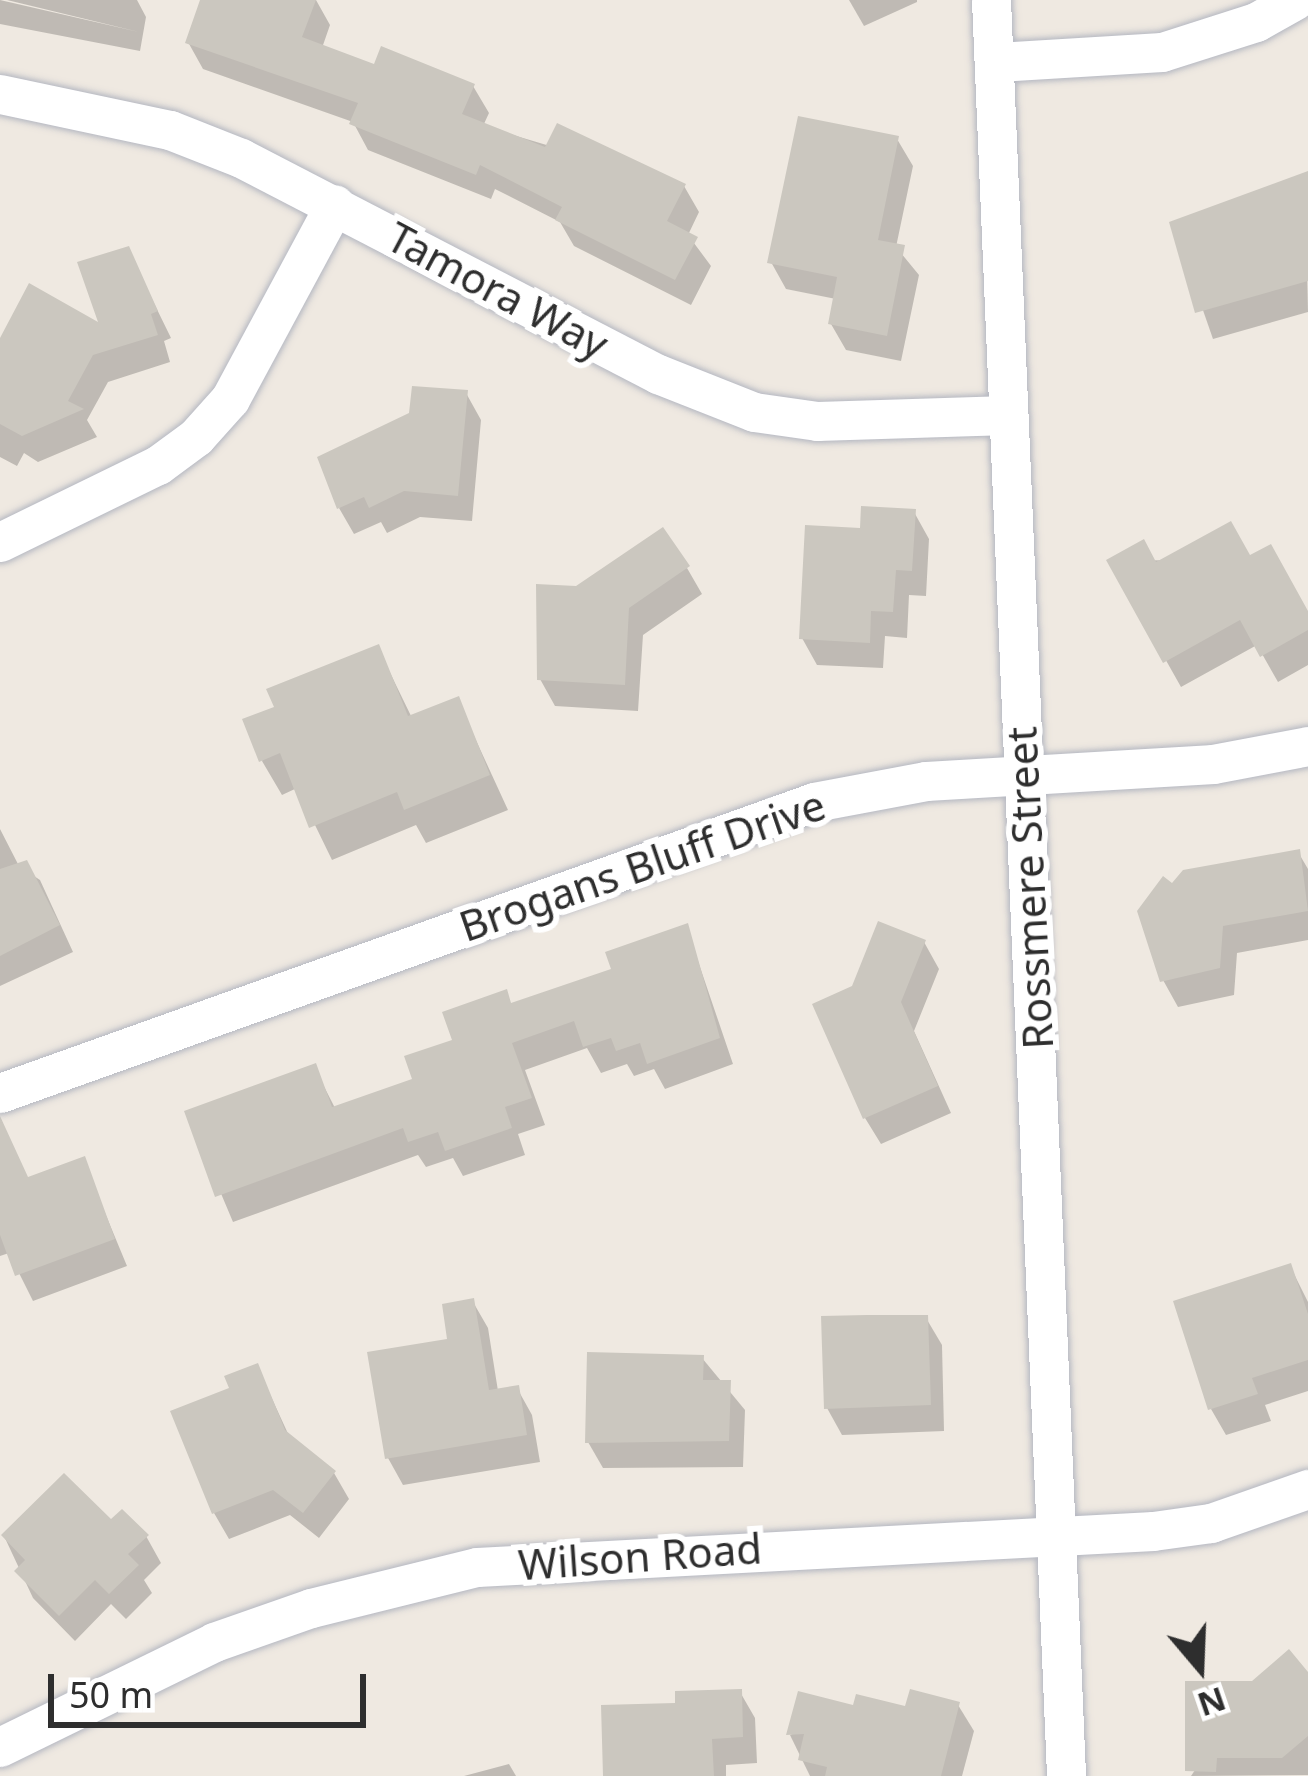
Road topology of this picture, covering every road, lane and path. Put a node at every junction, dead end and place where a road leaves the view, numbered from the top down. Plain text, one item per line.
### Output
1 (991, 0) edge
2 (1295, 0) edge
3 (997, 62) junction
4 (0, 94) edge
5 (335, 204) junction
6 (1008, 415) junction
7 (0, 542) edge
8 (1308, 746) edge
9 (1023, 772) junction
10 (0, 1093) edge
11 (1308, 1489) edge
12 (1055, 1533) junction
13 (0, 1748) edge
14 (1066, 1776) edge

1 - 3 street, Rossmere Street
2 - 3 street
3 - 6 street, Rossmere Street
4 - 5 street, Tamora Way
5 - 6 street, Tamora Way
5 - 7 street
6 - 9 street, Rossmere Street
8 - 9 street, Brogans Bluff Drive
9 - 10 street, Brogans Bluff Drive
9 - 12 street, Rossmere Street
11 - 12 street, Wilson Road
12 - 13 street, Wilson Road
12 - 14 street, Rossmere Street

